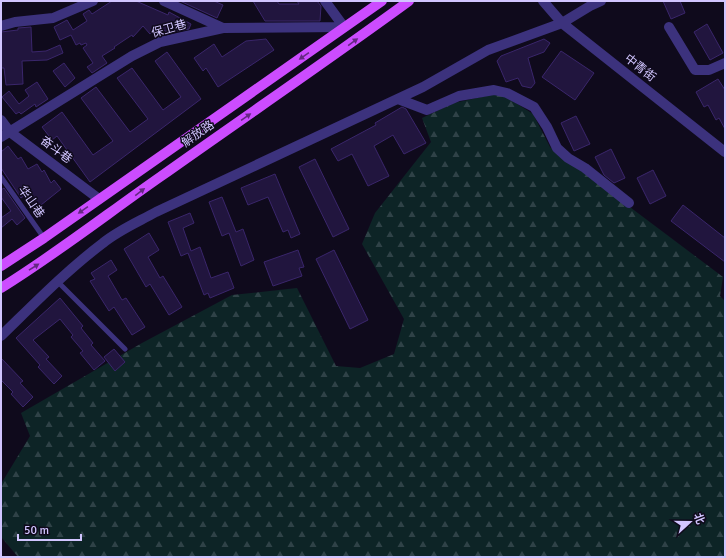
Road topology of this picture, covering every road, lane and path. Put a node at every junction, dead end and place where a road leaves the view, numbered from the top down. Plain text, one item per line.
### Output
1 (93, 1) edge
2 (164, 1) edge
3 (325, 1) edge
4 (382, 1) edge
5 (409, 1) edge
6 (543, 1) edge
7 (601, 1) edge
8 (562, 23) junction
9 (1, 26) edge
10 (344, 27) junction
11 (669, 27) dead end
12 (223, 28) junction
13 (725, 63) edge
14 (398, 99) junction
15 (1, 120) edge
16 (10, 132) junction
17 (1, 137) edge
18 (725, 152) edge
19 (1, 177) edge
20 (100, 199) junction
21 (629, 203) dead end
22 (44, 238) junction
23 (1, 266) edge
24 (57, 281) junction
25 (1, 288) edge
26 (1, 336) edge
27 (125, 349) dead end

1 - 9 street
2 - 12 street
3 - 10 street
4 - 10 main road, 解放路
25 -> 5 main road, 解放路
6 - 8 street, 中青街
7 - 8 street
8 - 14 street
8 - 18 street, 中青街
10 - 12 street, 保卫巷
10 -> 20 main road, 解放路
11 - 13 street
12 - 16 street, 保卫巷
14 - 21 street
14 - 24 street
15 - 16 street, 奋斗巷
16 - 17 street, 保卫巷
16 - 20 street, 奋斗巷
19 - 22 lane, 华山巷
20 -> 22 main road, 解放路
22 - 23 main road, 解放路
24 - 26 street
24 - 27 lane

